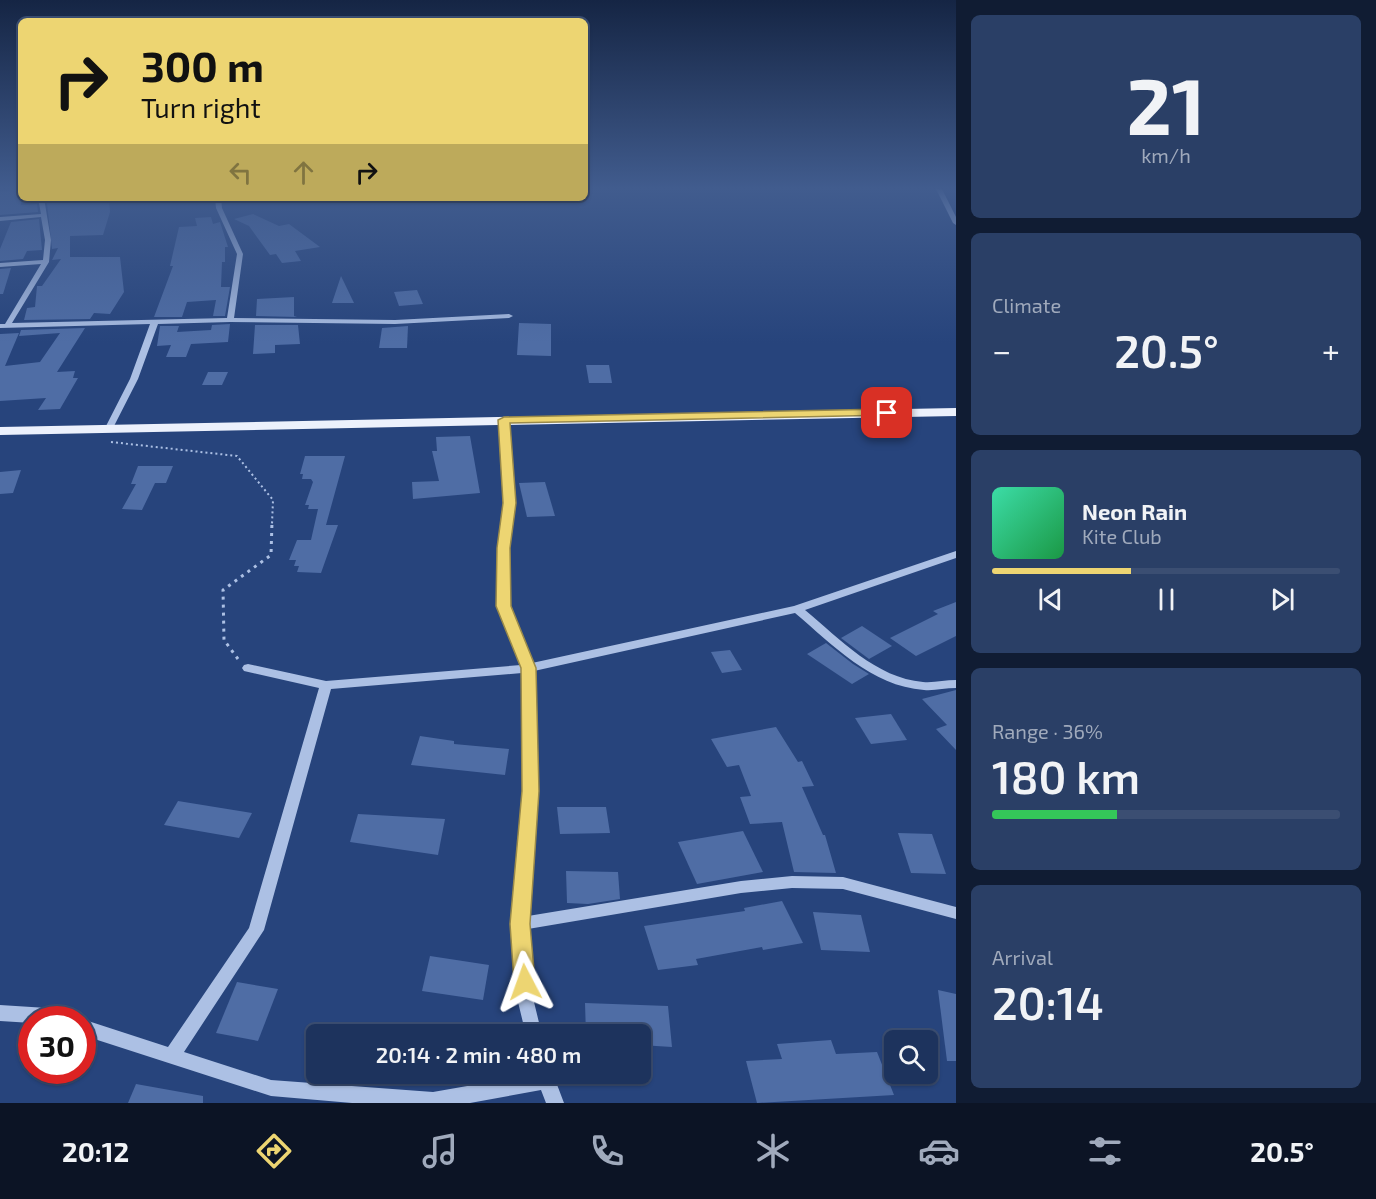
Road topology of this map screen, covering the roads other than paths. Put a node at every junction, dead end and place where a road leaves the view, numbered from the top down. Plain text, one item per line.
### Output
1 (48, 240) edge
2 (234, 240) edge
3 (46, 262) junction
4 (0, 265) edge
5 (509, 316) dead end
6 (230, 320) junction
7 (155, 322) junction
8 (4, 326) edge
9 (956, 412) edge
10 (504, 420) junction
11 (0, 431) edge
12 (108, 435) junction
13 (956, 554) edge
14 (797, 609) junction
15 (248, 668) road end
16 (528, 668) junction
17 (956, 684) edge
18 (326, 685) junction
19 (956, 913) edge
20 (520, 924) junction
21 (0, 1012) edge
22 (18, 1014) edge
23 (531, 1024) edge
24 (96, 1032) edge
25 (171, 1056) junction
26 (516, 1084) edge
27 (547, 1084) edge
28 (555, 1103) edge

1 - 3 street
2 - 6 street
3 - 4 street
3 - 8 street
5 - 6 street
6 - 7 street
7 - 8 street
7 - 12 street
9 - 10 main road
10 - 12 main road
10 - 16 street
11 - 12 main road
13 - 14 street
14 - 16 street
14 - 17 street
15 - 18 street
16 - 18 street
16 - 20 street
18 - 25 street
19 - 20 street
20 - 23 street
21 - 22 street
24 - 25 street
25 - 26 street
27 - 28 street

